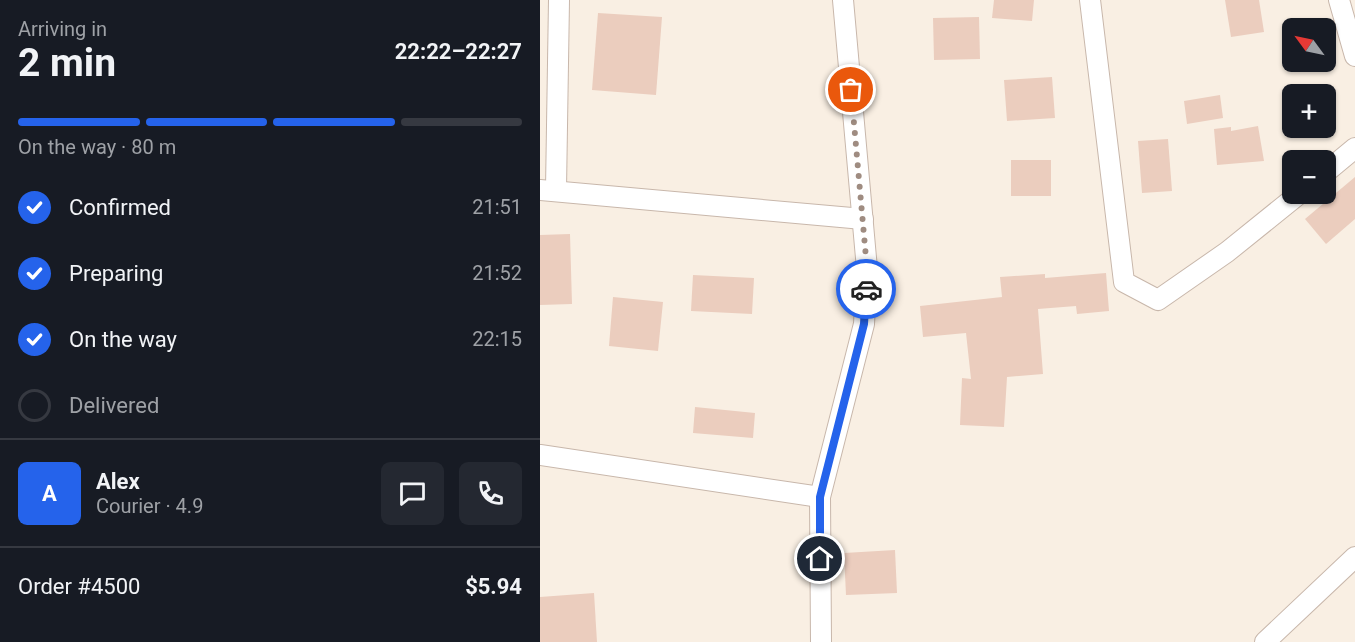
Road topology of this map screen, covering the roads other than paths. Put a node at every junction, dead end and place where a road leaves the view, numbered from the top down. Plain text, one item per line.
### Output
1 (558, 0) edge
2 (843, 0) edge
3 (1090, 0) edge
4 (1338, 0) edge
5 (1355, 56) edge
6 (1355, 148) edge
7 (1336, 164) edge
8 (548, 190) edge
9 (1287, 204) edge
10 (863, 219) junction
11 (540, 455) edge
12 (820, 497) junction
13 (1355, 557) edge
14 (821, 642) edge
15 (1265, 642) edge

1 - 8 street
2 - 10 street
3 - 9 street
4 - 5 street
6 - 7 street
8 - 10 street
10 - 12 street
11 - 12 street
12 - 14 street
13 - 15 street

